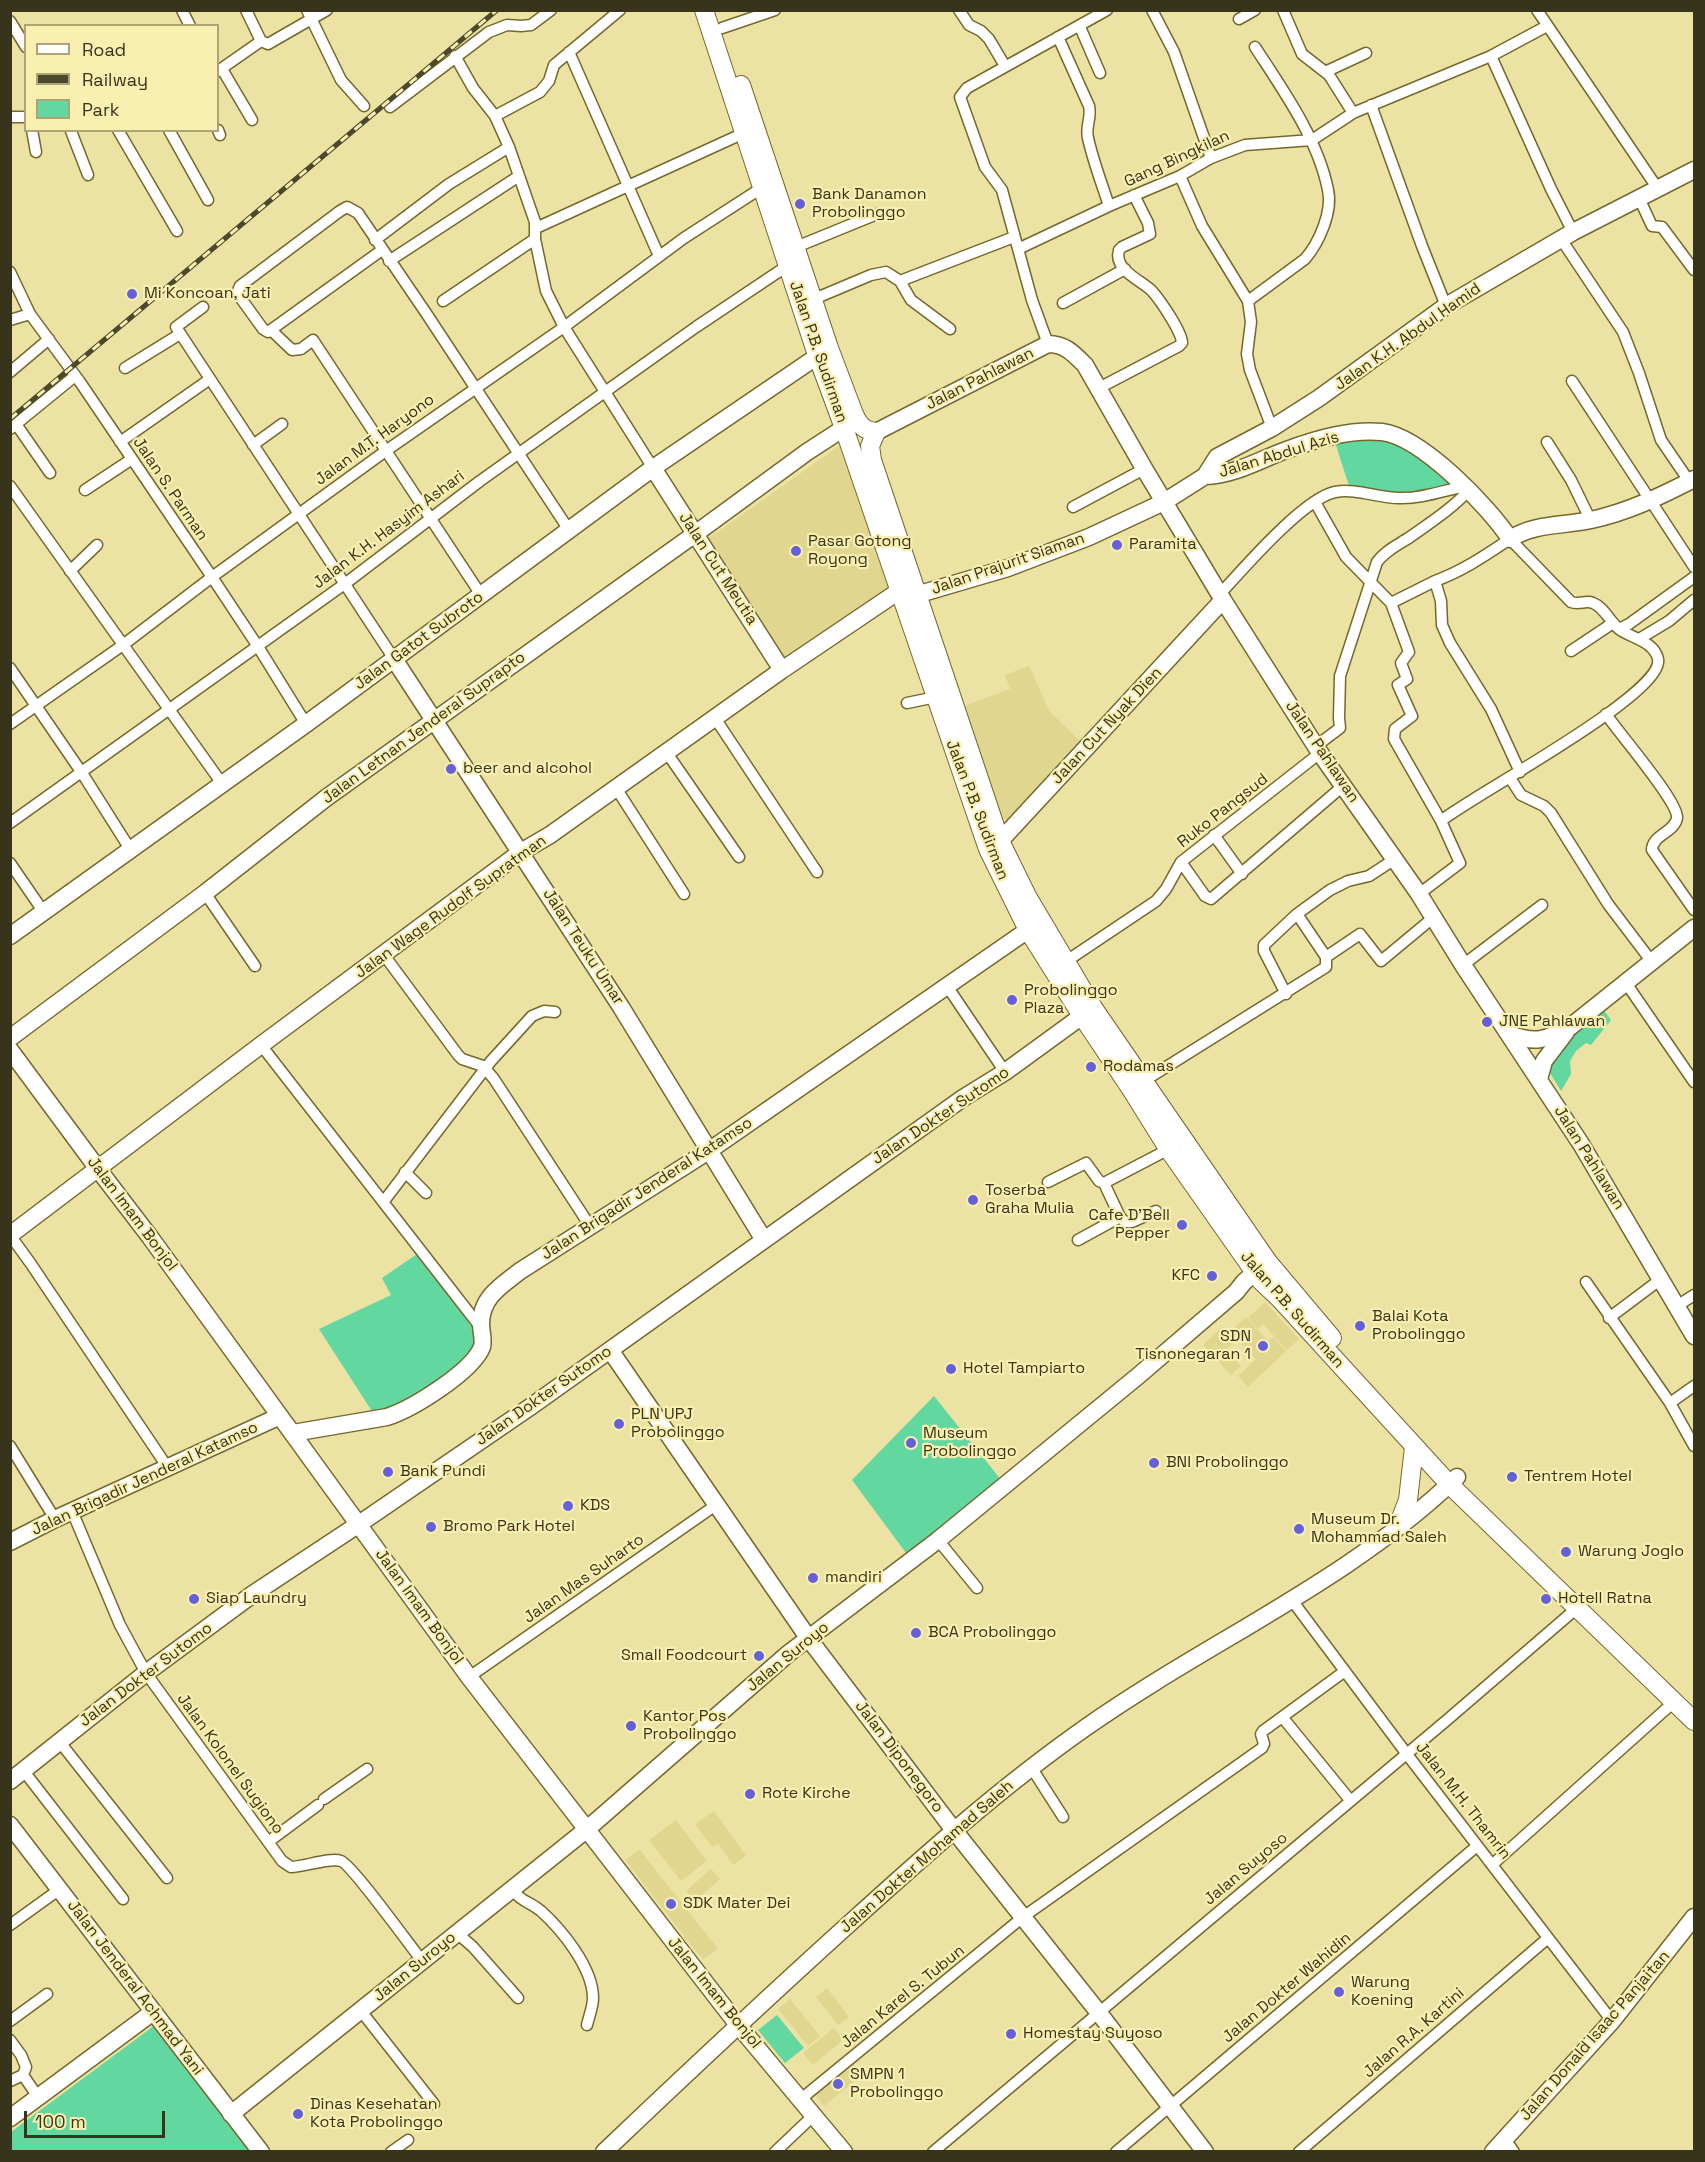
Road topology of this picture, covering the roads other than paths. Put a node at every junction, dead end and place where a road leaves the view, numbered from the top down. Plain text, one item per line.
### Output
1 (182, 10) edge
2 (246, 10) edge
3 (327, 10) edge
4 (551, 10) edge
5 (620, 10) edge
6 (704, 10) edge
7 (716, 10) edge
8 (775, 10) edge
9 (959, 10) edge
10 (1107, 10) edge
11 (1152, 10) edge
12 (1256, 10) edge
13 (1283, 10) edge
14 (1537, 10) edge
15 (1092, 14) edge
16 (309, 16) edge
17 (1239, 19) dead end
18 (10, 21) edge
19 (189, 24) edge
20 (1547, 26) junction
21 (1080, 27) junction
22 (722, 28) junction
23 (1058, 37) junction
24 (261, 40) junction
25 (24, 44) edge
26 (1255, 47) dead end
27 (569, 52) junction
28 (1366, 53) dead end
29 (455, 56) junction
30 (1491, 56) junction
31 (1005, 66) junction
32 (219, 70) edge
33 (1325, 72) junction
34 (1100, 74) dead end
35 (1371, 105) junction
36 (364, 106) dead end
37 (390, 107) dead end
38 (1353, 113) junction
39 (495, 116) junction
40 (252, 120) dead end
41 (32, 132) edge
42 (71, 132) edge
43 (119, 132) edge
44 (170, 132) edge
45 (744, 133) junction
46 (1312, 140) junction
47 (509, 147) junction
48 (36, 152) dead end
49 (1211, 158) junction
50 (1690, 172) edge
51 (88, 175) dead end
52 (519, 176) junction
53 (1180, 176) junction
54 (628, 185) junction
55 (763, 187) junction
56 (1658, 189) junction
57 (1134, 195) junction
58 (1639, 198) junction
59 (208, 200) dead end
60 (1109, 206) junction
61 (877, 214) dead end
62 (177, 231) dead end
63 (536, 234) junction
64 (1567, 236) junction
65 (1014, 237) junction
66 (375, 240) junction
67 (1018, 249) junction
68 (382, 250) junction
69 (659, 256) junction
70 (795, 257) junction
71 (389, 261) junction
72 (1125, 269) junction
73 (1695, 270) edge
74 (10, 272) edge
75 (900, 280) junction
76 (814, 299) junction
77 (443, 301) dead end
78 (1248, 302) junction
79 (1063, 303) dead end
80 (1446, 306) junction
81 (203, 307) dead end
82 (30, 314) junction
83 (10, 320) edge
84 (564, 327) junction
85 (950, 329) dead end
86 (271, 330) junction
87 (180, 334) junction
88 (49, 339) junction
89 (1048, 344) junction
90 (823, 352) junction
91 (125, 368) dead end
92 (10, 372) edge
93 (77, 378) junction
94 (210, 379) junction
95 (1572, 381) dead end
96 (474, 388) junction
97 (1099, 388) junction
98 (605, 392) junction
99 (282, 424) dead end
100 (13, 427) edge
101 (844, 428) junction
102 (1272, 428) junction
103 (876, 432) junction
104 (120, 442) junction
105 (1547, 442) dead end
106 (253, 445) junction
107 (387, 450) junction
108 (518, 454) junction
109 (132, 459) junction
110 (653, 468) junction
111 (1144, 469) junction
112 (50, 472) dead end
113 (1205, 476) junction
114 (1692, 480) edge
115 (10, 486) edge
116 (1468, 487) junction
117 (86, 490) dead end
118 (1651, 501) junction
119 (1164, 502) junction
120 (1315, 502) junction
121 (1073, 507) dead end
122 (299, 515) junction
123 (430, 518) junction
124 (1591, 520) junction
125 (569, 530) junction
126 (696, 534) junction
127 (1510, 539) junction
128 (97, 545) dead end
129 (1695, 567) edge
130 (70, 572) junction
131 (212, 577) junction
132 (1695, 578) edge
133 (1435, 581) junction
134 (346, 583) junction
135 (1371, 584) junction
136 (908, 593) junction
137 (481, 595) junction
138 (1221, 597) junction
139 (1695, 600) edge
140 (1391, 603) junction
141 (1616, 626) junction
142 (1639, 639) junction
143 (123, 645) junction
144 (257, 645) junction
145 (1571, 651) dead end
146 (394, 659) junction
147 (10, 668) edge
148 (782, 670) junction
149 (936, 697) junction
150 (907, 703) dead end
151 (36, 705) junction
152 (168, 710) junction
153 (1606, 714) junction
154 (715, 718) junction
155 (435, 719) junction
156 (10, 724) edge
157 (306, 724) junction
158 (1318, 750) junction
159 (667, 753) junction
160 (82, 772) junction
161 (1520, 772) junction
162 (1510, 778) junction
163 (223, 784) junction
164 (1343, 786) junction
165 (616, 788) junction
166 (1441, 821) junction
167 (10, 823) edge
168 (1214, 835) junction
169 (994, 845) junction
170 (130, 849) junction
171 (521, 852) junction
172 (739, 857) dead end
173 (1395, 859) junction
174 (1181, 862) junction
175 (10, 863) edge
176 (817, 872) dead end
177 (1242, 874) junction
178 (205, 893) junction
179 (684, 894) dead end
180 (1419, 894) junction
181 (1542, 905) dead end
182 (1695, 910) edge
183 (43, 911) junction
184 (1297, 914) junction
185 (1434, 917) junction
186 (1694, 928) edge
187 (1028, 930) junction
188 (10, 936) edge
189 (384, 955) junction
190 (1326, 957) junction
191 (1065, 962) junction
192 (1652, 962) junction
193 (1463, 965) junction
194 (255, 966) dead end
195 (1626, 983) junction
196 (947, 986) junction
197 (1286, 994) junction
198 (555, 1012) dead end
199 (1082, 1016) junction
200 (1570, 1027) junction
201 (1509, 1034) junction
202 (10, 1038) edge
203 (261, 1045) junction
204 (10, 1050) edge
205 (482, 1066) junction
206 (1005, 1072) junction
207 (1539, 1079) junction
208 (1695, 1082) edge
209 (1137, 1085) junction
210 (1177, 1146) junction
211 (710, 1150) junction
212 (98, 1169) junction
213 (405, 1172) junction
214 (1048, 1182) dead end
215 (1104, 1183) junction
216 (426, 1193) dead end
217 (381, 1198) junction
218 (1156, 1211) dead end
219 (1120, 1217) junction
220 (590, 1226) junction
221 (10, 1235) edge
222 (1078, 1239) dead end
223 (764, 1240) junction
224 (1264, 1272) junction
225 (1661, 1279) junction
226 (1586, 1282) dead end
227 (1695, 1295) edge
228 (1677, 1306) junction
229 (1609, 1318) junction
230 (478, 1321) junction
231 (1695, 1336) edge
232 (1330, 1345) junction
233 (610, 1350) junction
234 (1695, 1386) edge
235 (1670, 1404) junction
236 (280, 1416) junction
237 (293, 1433) junction
238 (10, 1446) edge
239 (1695, 1446) edge
240 (1414, 1447) junction
241 (168, 1468) junction
242 (1453, 1480) junction
243 (716, 1505) junction
244 (72, 1511) junction
245 (55, 1519) junction
246 (359, 1524) junction
247 (1398, 1526) junction
248 (938, 1540) junction
249 (10, 1542) edge
250 (976, 1588) dead end
251 (1291, 1599) junction
252 (1577, 1608) junction
253 (809, 1639) junction
254 (1345, 1671) junction
255 (146, 1673) junction
256 (469, 1677) junction
257 (1675, 1701) junction
258 (1695, 1708) edge
259 (1283, 1718) junction
260 (1695, 1721) edge
261 (59, 1741) junction
262 (1406, 1753) junction
263 (1031, 1767) junction
264 (367, 1768) dead end
265 (17, 1775) edge
266 (1350, 1800) junction
267 (1063, 1817) dead end
268 (10, 1825) edge
269 (953, 1829) junction
270 (586, 1830) junction
271 (268, 1842) junction
272 (1478, 1846) junction
273 (1493, 1864) junction
274 (166, 1878) dead end
275 (512, 1888) junction
276 (60, 1889) junction
277 (123, 1899) dead end
278 (1023, 1917) junction
279 (1695, 1917) edge
280 (10, 1924) edge
281 (457, 1934) junction
282 (1548, 1938) junction
283 (423, 1962) junction
284 (47, 1994) dead end
285 (519, 1998) dead end
286 (362, 2011) junction
287 (153, 2012) junction
288 (1099, 2013) junction
289 (10, 2021) edge
290 (1612, 2021) junction
291 (587, 2025) dead end
292 (738, 2025) junction
293 (10, 2040) edge
294 (23, 2075) junction
295 (10, 2081) edge
296 (38, 2097) junction
297 (801, 2099) junction
298 (434, 2104) dead end
299 (1170, 2106) junction
300 (231, 2114) junction
301 (814, 2115) junction
302 (10, 2118) edge
303 (408, 2139) dead end
304 (1510, 2145) edge
305 (261, 2151) edge
306 (391, 2151) edge
307 (604, 2151) edge
308 (775, 2151) edge
309 (844, 2151) edge
310 (933, 2151) edge
311 (1116, 2151) edge
312 (1205, 2151) edge
313 (1299, 2151) edge
314 (1493, 2151) edge

1 - 19 street
2 - 24 street
3 - 16 street
4 - 29 street
5 - 27 street
6 - 45 main road, Jalan P.B. Sudirman
7 - 22 main road, Jalan P.B. Sudirman
8 - 22 street
9 - 31 street
10 - 15 street
11 - 49 street
12 - 17 street
13 - 33 street
14 - 20 street
15 - 21 street
16 - 24 street
16 - 36 street
18 - 25 street
20 - 30 street
20 - 56 street
21 - 23 street
21 - 34 street
22 - 70 main road, Jalan P.B. Sudirman
23 - 31 street
23 - 60 street
24 - 32 street
26 - 46 street
27 - 39 street
27 - 54 street
28 - 33 street
29 - 37 street
29 - 39 street
30 - 35 street
30 - 64 street
31 - 65 street
32 - 40 street
33 - 38 street
35 - 38 street
35 - 80 street
38 - 46 street
39 - 47 street
41 - 48 street
42 - 51 street
43 - 62 street
44 - 59 street
45 - 54 street
45 - 55 main road, Jalan P.B. Sudirman
46 - 49 street, Gang Bingkilan
46 - 78 street
47 - 52 street
47 - 66 street
49 - 53 street, Gang Bingkilan
50 - 56 street, Jalan K.H. Abdul Hamid
52 - 63 street
52 - 71 street
53 - 57 street, Gang Bingkilan
53 - 78 street
54 - 63 street
54 - 69 street
55 - 69 street, Jalan M.T. Haryono
55 - 70 main road, Jalan P.B. Sudirman
56 - 58 street, Jalan K.H. Abdul Hamid
57 - 60 street, Gang Bingkilan
57 - 72 street
58 - 64 street, Jalan K.H. Abdul Hamid
58 - 73 street
60 - 67 street, Gang Bingkilan
61 - 70 street, Jalan K.H. Hasyim Ashari
63 - 77 street
63 - 84 street
64 - 80 street, Jalan K.H. Abdul Hamid
64 - 114 street
65 - 67 street
65 - 75 street
66 - 68 street
66 - 86 street
67 - 89 street
68 - 71 street
68 - 86 street
69 - 84 street, Jalan M.T. Haryono
70 - 76 main road, Jalan P.B. Sudirman
70 - 90 main road, Jalan P.B. Sudirman
70 - 98 street, Jalan K.H. Hasyim Ashari
71 - 96 street
72 - 79 street
72 - 97 street
74 - 82 street, Jalan S. Parman
75 - 76 street
75 - 85 street
76 - 90 main road, Jalan P.B. Sudirman
78 - 102 street
80 - 102 street, Jalan K.H. Abdul Hamid
81 - 87 street
82 - 83 street
82 - 88 street, Jalan S. Parman
84 - 96 street, Jalan M.T. Haryono
84 - 98 street
86 - 107 street
87 - 91 street
87 - 94 street
88 - 92 street
88 - 93 street, Jalan S. Parman
89 - 97 street, Jalan Pahlawan
89 - 103 street, Jalan Pahlawan
90 - 101 main road, Jalan P.B. Sudirman
90 - 103 main road, Jalan P.B. Sudirman
90 - 110 street, Jalan Gatot Subroto
93 - 100 street
93 - 104 street, Jalan S. Parman
94 - 104 street
94 - 106 street
95 - 118 street
96 - 107 street, Jalan M.T. Haryono
96 - 108 street
97 - 111 street, Jalan Pahlawan
98 - 108 street, Jalan K.H. Hasyim Ashari
98 - 110 street
99 - 106 street
100 - 112 street
101 - 126 street, Jalan Letnan Jenderal Suprapto
101 - 136 main road, Jalan P.B. Sudirman
102 - 113 street, Jalan K.H. Abdul Hamid
103 - 136 main road, Jalan P.B. Sudirman
104 - 109 street, Jalan S. Parman
105 - 124 street
106 - 122 street
107 - 122 street, Jalan M.T. Haryono
107 - 123 street
108 - 123 street, Jalan K.H. Hasyim Ashari
108 - 125 street
109 - 117 street
109 - 131 street, Jalan S. Parman
110 - 125 street, Jalan Gatot Subroto
110 - 126 street, Jalan Cut Meutia
111 - 119 street, Jalan Pahlawan
111 - 121 street
113 - 116 street, Jalan Abdul Azis
113 - 119 street, Jalan K.H. Abdul Hamid
114 - 118 street
115 - 130 street
116 - 120 street
116 - 127 street, Jalan Abdul Azis
116 - 135 street
118 - 124 street
118 - 129 street
119 - 136 street, Jalan Prajurit Siaman
119 - 138 street, Jalan Pahlawan
120 - 135 street
120 - 138 street
122 - 131 street, Jalan M.T. Haryono
122 - 134 street
123 - 134 street, Jalan K.H. Hasyim Ashari
123 - 137 street
124 - 127 street
125 - 137 street, Jalan Gatot Subroto
126 - 148 street, Jalan Cut Meutia
126 - 155 street, Jalan Letnan Jenderal Suprapto
127 - 133 street
127 - 141 street
128 - 130 street
130 - 143 street
131 - 143 street, Jalan M.T. Haryono
131 - 144 street, Jalan S. Parman
132 - 141 street
133 - 140 street
133 - 161 street
134 - 144 street, Jalan K.H. Hasyim Ashari
134 - 146 street
135 - 140 street
135 - 158 street, Ruko Pangsud
136 - 148 street, Jalan Wage Rudolf Supratman
136 - 149 main road, Jalan P.B. Sudirman
136 - 169 main road, Jalan P.B. Sudirman
137 - 146 street, Jalan Gatot Subroto
138 - 158 street, Jalan Pahlawan
138 - 169 street, Jalan Cut Nyak Dien
139 - 142 street
140 - 166 street
141 - 142 street
141 - 145 street
142 - 153 street
143 - 151 street, Jalan M.T. Haryono
143 - 152 street
144 - 152 street, Jalan K.H. Hasyim Ashari
144 - 157 street, Jalan S. Parman
146 - 155 street, Jalan Teuku Umar
146 - 157 street, Jalan Gatot Subroto
147 - 151 street
148 - 154 street, Jalan Wage Rudolf Supratman
149 - 150 street
149 - 169 main road, Jalan P.B. Sudirman
151 - 156 street, Jalan M.T. Haryono
151 - 160 street
152 - 160 street, Jalan K.H. Hasyim Ashari
152 - 163 street
153 - 161 street
153 - 182 street
154 - 159 street, Jalan Wage Rudolf Supratman
154 - 176 street
155 - 171 street, Jalan Teuku Umar
155 - 178 street, Jalan Letnan Jenderal Suprapto
157 - 163 street, Jalan Gatot Subroto
158 - 164 street, Jalan Pahlawan
158 - 168 street, Ruko Pangsud
159 - 165 street, Jalan Wage Rudolf Supratman
159 - 172 street
160 - 167 street, Jalan K.H. Hasyim Ashari
160 - 170 street
161 - 162 street
162 - 166 street
162 - 192 street
163 - 170 street, Jalan Gatot Subroto
164 - 173 street, Jalan Pahlawan
164 - 177 street
165 - 171 street, Jalan Wage Rudolf Supratman
165 - 179 street
166 - 180 street
168 - 174 street, Ruko Pangsud
168 - 177 street
169 - 187 main road, Jalan P.B. Sudirman
169 - 191 main road, Jalan P.B. Sudirman
170 - 183 street, Jalan Gatot Subroto
171 - 189 street, Jalan Wage Rudolf Supratman
171 - 211 street, Jalan Teuku Umar
173 - 180 street, Jalan Pahlawan
173 - 184 street
174 - 177 street
174 - 191 street, Ruko Pangsud
175 - 183 street
178 - 194 street
178 - 202 street, Jalan Letnan Jenderal Suprapto
180 - 185 street, Jalan Pahlawan
181 - 193 street
183 - 188 street, Jalan Gatot Subroto
184 - 190 street
184 - 197 street
185 - 190 street
185 - 193 street, Jalan Pahlawan
186 - 192 street
187 - 196 street, Jalan Brigadir Jenderal Katamso
187 - 199 main road, Jalan P.B. Sudirman
189 - 203 street, Jalan Wage Rudolf Supratman
189 - 205 street
190 - 197 street
191 - 209 main road, Jalan P.B. Sudirman
192 - 195 street
193 - 201 street, Jalan Pahlawan
195 - 200 street
195 - 208 street
196 - 206 street
196 - 211 street, Jalan Brigadir Jenderal Katamso
197 - 209 street
198 - 205 street
199 - 206 street, Jalan Dokter Sutomo
199 - 209 main road, Jalan P.B. Sudirman
200 - 201 street
200 - 207 street
201 - 207 street, Jalan Pahlawan
203 - 212 street, Jalan Wage Rudolf Supratman
203 - 217 street
204 - 212 street, Jalan Imam Bonjol
205 - 213 street
205 - 220 street
206 - 223 street, Jalan Dokter Sutomo
207 - 225 street, Jalan Pahlawan
209 - 210 main road, Jalan P.B. Sudirman
210 - 215 street
210 - 224 main road, Jalan P.B. Sudirman
211 - 220 street, Jalan Brigadir Jenderal Katamso
211 - 223 street, Jalan Teuku Umar
212 - 221 street, Jalan Wage Rudolf Supratman
212 - 236 street, Jalan Imam Bonjol
213 - 216 street
213 - 217 street
214 - 215 street
215 - 219 street
217 - 230 street
218 - 219 street
219 - 222 street
220 - 230 street, Jalan Brigadir Jenderal Katamso
221 - 241 street
223 - 233 street, Jalan Dokter Sutomo
224 - 232 main road, Jalan P.B. Sudirman
224 - 248 street, Jalan Suroyo
225 - 228 street, Jalan Pahlawan
225 - 229 street
226 - 229 street
227 - 228 street
228 - 231 street, Jalan Pahlawan
229 - 235 street
230 - 237 street, Jalan Brigadir Jenderal Katamso
232 - 240 main road, Jalan P.B. Sudirman
232 - 242 main road, Jalan P.B. Sudirman
233 - 243 street, Jalan Diponegoro
233 - 246 street, Jalan Dokter Sutomo
234 - 235 street
235 - 239 street
236 - 237 street, Jalan Imam Bonjol
236 - 241 street, Jalan Brigadir Jenderal Katamso
237 - 246 street, Jalan Imam Bonjol
238 - 245 street
240 - 242 main road, Jalan P.B. Sudirman
240 - 247 main road
241 - 244 street, Jalan Brigadir Jenderal Katamso
242 - 247 street, Jalan Dokter Mohamad Saleh
242 - 252 main road, Jalan P.B. Sudirman
242 - 258 main road, Jalan P.B. Sudirman
243 - 253 street, Jalan Diponegoro
243 - 256 street, Jalan Mas Suharto
244 - 245 street, Jalan Brigadir Jenderal Katamso
244 - 255 street, Jalan Kolonel Sugiono
245 - 249 street, Jalan Brigadir Jenderal Katamso
246 - 255 street, Jalan Dokter Sutomo
246 - 256 street, Jalan Imam Bonjol
247 - 251 street, Jalan Dokter Mohamad Saleh
248 - 250 street
248 - 253 street, Jalan Suroyo
251 - 254 street, Jalan M.H. Thamrin
251 - 263 street, Jalan Dokter Mohamad Saleh
252 - 257 main road, Jalan P.B. Sudirman
252 - 262 street, Jalan Suyoso
253 - 269 street, Jalan Diponegoro
253 - 270 street, Jalan Suroyo
254 - 259 street
254 - 262 street, Jalan M.H. Thamrin
255 - 261 street, Jalan Dokter Sutomo
255 - 271 street, Jalan Kolonel Sugiono
256 - 270 street, Jalan Imam Bonjol
257 - 260 main road, Jalan P.B. Sudirman
257 - 273 street
259 - 266 street
259 - 278 street, Jalan Karel S. Tubun
261 - 265 street, Jalan Dokter Sutomo
261 - 274 street
262 - 266 street, Jalan Suyoso
262 - 272 street, Jalan M.H. Thamrin
263 - 267 street
263 - 269 street, Jalan Dokter Mohamad Saleh
264 - 271 street
265 - 277 street
266 - 288 street, Jalan Suyoso
268 - 276 street, Jalan Jenderal Achmad Yani
269 - 278 street, Jalan Diponegoro
269 - 292 street, Jalan Dokter Mohamad Saleh
270 - 275 street, Jalan Suroyo
270 - 292 street, Jalan Imam Bonjol
271 - 283 street, Jalan Kolonel Sugiono
272 - 273 street, Jalan M.H. Thamrin
272 - 299 street, Jalan Dokter Wahidin
273 - 282 street, Jalan M.H. Thamrin
275 - 281 street, Jalan Suroyo
275 - 291 street
276 - 280 street
276 - 287 street, Jalan Jenderal Achmad Yani
278 - 288 street, Jalan Diponegoro
278 - 297 street, Jalan Karel S. Tubun
279 - 290 street, Jalan Donald Isaac Panjaitan
281 - 283 street, Jalan Suroyo
281 - 285 street
282 - 290 street, Jalan M.H. Thamrin
282 - 313 street, Jalan R.A. Kartini
283 - 286 street, Jalan Suroyo
284 - 289 street
286 - 298 street
286 - 300 street, Jalan Suroyo
287 - 296 street
287 - 300 street, Jalan Jenderal Achmad Yani
288 - 299 street, Jalan Diponegoro
288 - 310 street, Jalan Suyoso
290 - 304 street, Jalan Donald Isaac Panjaitan
292 - 297 street, Jalan Imam Bonjol
292 - 307 street, Jalan Dokter Mohamad Saleh
293 - 294 street
294 - 295 street
294 - 296 street
296 - 302 street
297 - 301 street, Jalan Imam Bonjol
299 - 311 street, Jalan Dokter Wahidin
299 - 312 street, Jalan Diponegoro
300 - 305 street, Jalan Jenderal Achmad Yani
301 - 308 street
301 - 309 street, Jalan Imam Bonjol
303 - 306 street
304 - 314 street, Jalan Donald Isaac Panjaitan

